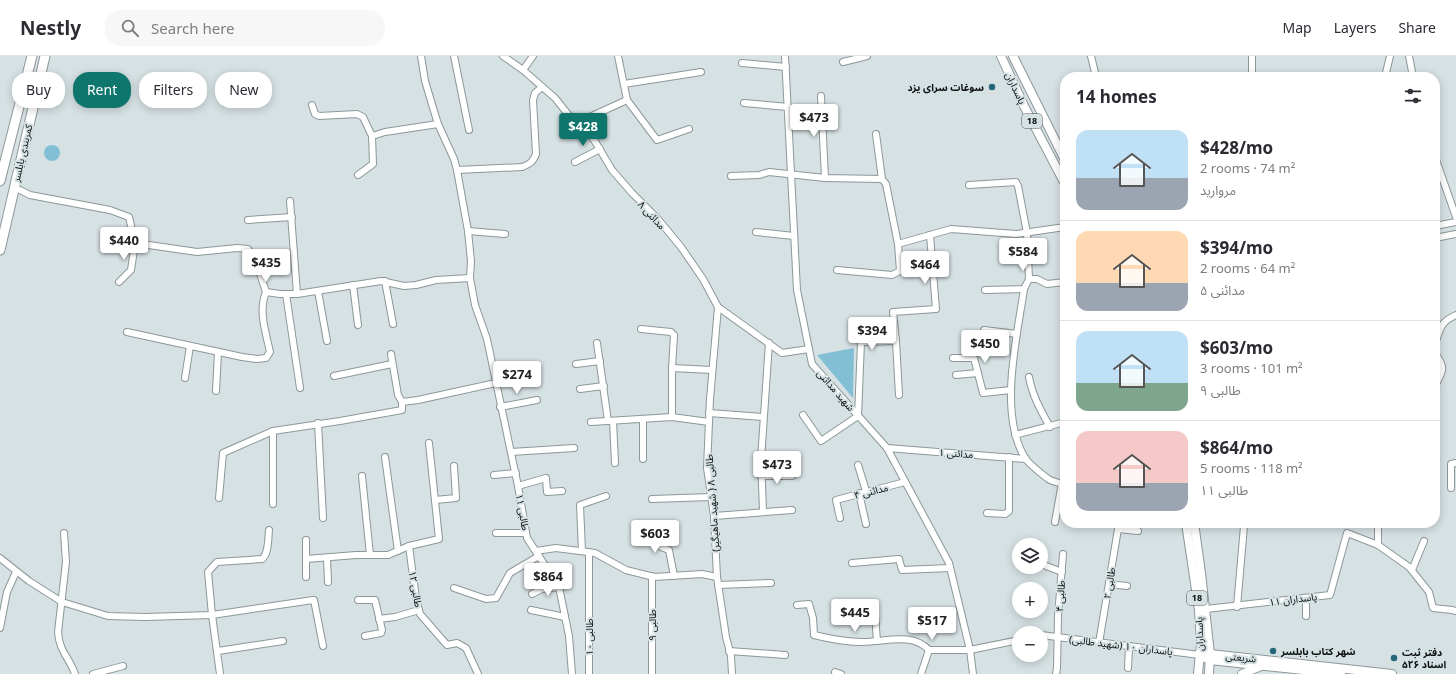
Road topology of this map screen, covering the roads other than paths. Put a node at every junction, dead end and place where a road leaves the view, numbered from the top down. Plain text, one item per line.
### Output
1 (32, 56) edge
2 (45, 56) edge
3 (421, 56) edge
4 (454, 56) edge
5 (503, 56) edge
6 (533, 56) edge
7 (618, 56) edge
8 (785, 56) edge
9 (867, 56) edge
10 (1001, 56) edge
11 (1013, 56) edge
12 (1092, 56) edge
13 (1252, 56) edge
14 (1390, 56) edge
15 (1409, 56) edge
16 (843, 62) dead end
17 (742, 63) dead end
18 (786, 67) junction
19 (523, 70) junction
20 (701, 72) dead end
21 (1095, 72) edge
22 (1252, 72) edge
23 (1386, 72) edge
24 (1412, 72) edge
25 (624, 84) junction
26 (542, 87) junction
27 (821, 96) dead end
28 (627, 100) junction
29 (744, 104) dead end
30 (312, 105) dead end
31 (788, 107) junction
32 (581, 121) junction
33 (438, 124) junction
34 (689, 129) dead end
35 (469, 130) dead end
36 (876, 134) dead end
37 (372, 136) junction
38 (1060, 147) edge
39 (600, 149) junction
40 (575, 162) dead end
41 (457, 170) junction
42 (1440, 171) edge
43 (1060, 174) edge
44 (358, 175) dead end
45 (790, 175) junction
46 (731, 176) dead end
47 (825, 178) junction
48 (882, 179) junction
49 (0, 181) edge
50 (969, 185) dead end
51 (20, 190) dead end
52 (290, 201) dead end
53 (292, 217) junction
54 (1456, 217) edge
55 (248, 220) dead end
56 (1456, 222) edge
57 (1440, 225) edge
58 (1060, 228) edge
59 (468, 231) junction
60 (756, 232) dead end
61 (1027, 232) junction
62 (505, 234) dead end
63 (1456, 234) edge
64 (930, 235) junction
65 (794, 236) junction
66 (1440, 237) edge
67 (135, 243) junction
68 (898, 244) junction
69 (0, 250) edge
70 (837, 270) dead end
71 (470, 278) junction
72 (1029, 279) junction
73 (119, 282) dead end
74 (385, 282) junction
75 (1060, 283) edge
76 (353, 285) junction
77 (1024, 289) junction
78 (318, 290) junction
79 (985, 290) dead end
80 (266, 292) junction
81 (286, 294) junction
82 (297, 294) junction
83 (718, 308) junction
84 (1456, 315) edge
85 (393, 324) dead end
86 (358, 325) dead end
87 (641, 328) dead end
88 (1440, 328) edge
89 (984, 330) dead end
90 (127, 332) dead end
91 (1017, 334) junction
92 (327, 341) dead end
93 (896, 341) junction
94 (597, 343) dead end
95 (769, 343) junction
96 (190, 346) junction
97 (809, 349) junction
98 (218, 352) junction
99 (391, 354) dead end
100 (953, 358) dead end
101 (1440, 360) edge
102 (600, 361) junction
103 (392, 364) junction
104 (576, 364) dead end
105 (672, 368) junction
106 (712, 370) junction
107 (978, 373) junction
108 (538, 374) dead end
109 (956, 375) dead end
110 (334, 376) dead end
111 (1029, 377) dead end
112 (1440, 377) edge
113 (185, 378) dead end
114 (496, 384) junction
115 (604, 386) junction
116 (300, 388) dead end
117 (580, 389) dead end
118 (1011, 390) junction
119 (216, 391) dead end
120 (899, 395) dead end
121 (537, 400) dead end
122 (402, 402) junction
123 (500, 407) junction
124 (709, 413) junction
125 (803, 415) dead end
126 (858, 416) junction
127 (763, 417) junction
128 (672, 418) junction
129 (643, 419) junction
130 (610, 421) junction
131 (591, 422) dead end
132 (709, 422) junction
133 (318, 423) junction
134 (1060, 424) edge
135 (1050, 427) junction
136 (273, 431) junction
137 (1015, 435) junction
138 (429, 443) dead end
139 (574, 448) dead end
140 (887, 448) junction
141 (511, 452) junction
142 (1009, 456) junction
143 (385, 457) dead end
144 (642, 459) dead end
145 (1026, 459) junction
146 (615, 463) dead end
147 (1456, 463) edge
148 (858, 465) dead end
149 (454, 466) dead end
150 (516, 473) junction
151 (362, 476) dead end
152 (494, 476) dead end
153 (762, 476) junction
154 (792, 476) dead end
155 (905, 482) junction
156 (1060, 483) edge
157 (518, 486) junction
158 (1451, 488) dead end
159 (866, 491) junction
160 (562, 492) dead end
161 (859, 493) junction
162 (606, 496) dead end
163 (711, 497) junction
164 (220, 498) dead end
165 (1060, 498) edge
166 (652, 499) dead end
167 (435, 500) junction
168 (273, 504) dead end
169 (792, 510) dead end
170 (763, 511) junction
171 (987, 513) dead end
172 (714, 516) junction
173 (323, 518) dead end
174 (840, 518) dead end
175 (1055, 522) dead end
176 (866, 524) dead end
177 (658, 527) dead end
178 (1118, 528) edge
179 (1126, 528) edge
180 (1187, 528) edge
181 (1195, 528) edge
182 (1244, 528) edge
183 (1378, 528) edge
184 (269, 530) dead end
185 (1138, 531) dead end
186 (64, 533) dead end
187 (496, 533) dead end
188 (526, 533) junction
189 (306, 540) dead end
190 (1424, 540) dead end
191 (1378, 545) junction
192 (409, 546) junction
193 (398, 551) junction
194 (582, 551) junction
195 (589, 552) junction
196 (538, 553) junction
197 (1063, 554) dead end
198 (370, 555) junction
199 (0, 558) edge
200 (327, 558) junction
201 (306, 559) junction
202 (852, 562) dead end
203 (1048, 567) edge
204 (950, 568) junction
205 (1412, 570) junction
206 (16, 572) junction
207 (1062, 572) junction
208 (652, 576) junction
209 (674, 576) junction
210 (717, 576) junction
211 (306, 577) dead end
212 (328, 582) dead end
213 (771, 583) dead end
214 (1109, 584) junction
215 (718, 585) junction
216 (1127, 586) dead end
217 (559, 587) junction
218 (454, 588) dead end
219 (532, 594) dead end
220 (1306, 598) junction
221 (358, 600) dead end
222 (62, 602) junction
223 (797, 605) dead end
224 (1237, 606) junction
225 (1206, 609) junction
226 (419, 610) junction
227 (531, 610) dead end
228 (1456, 611) edge
229 (875, 614) dead end
230 (212, 615) junction
231 (1306, 616) dead end
232 (565, 617) junction
233 (380, 619) junction
234 (0, 628) edge
235 (365, 636) dead end
236 (1048, 636) edge
237 (1058, 638) junction
238 (283, 641) dead end
239 (877, 641) junction
240 (1012, 641) edge
241 (1099, 643) junction
242 (323, 646) dead end
243 (1129, 647) junction
244 (929, 650) junction
245 (970, 650) junction
246 (218, 651) junction
247 (729, 651) junction
248 (785, 655) dead end
249 (1200, 656) junction
250 (1210, 657) junction
251 (1262, 665) junction
252 (123, 666) dead end
253 (1128, 668) dead end
254 (1362, 672) edge
255 (75, 674) edge
256 (92, 674) edge
257 (220, 674) edge
258 (478, 674) edge
259 (572, 674) edge
260 (589, 674) edge
261 (652, 674) edge
262 (732, 674) edge
263 (921, 674) edge
264 (973, 674) edge
265 (1056, 674) edge
266 (1198, 674) edge
267 (1209, 674) edge
268 (1242, 674) edge
269 (1341, 674) edge
270 (1392, 674) edge

1 - 49 highway, کمربندی بابلسر
2 - 69 highway, کمربندی بابلسر
3 - 33 street, طالبی ۱۱
4 - 35 street
5 - 19 street, مدائنی ۸
6 - 19 street
7 - 25 street
8 - 18 street, شهید مدائنی
9 - 16 street
10 - 43 main road, پاسداران / 18
11 - 38 main road, 18
12 - 21 street
13 - 22 street
14 - 23 street
15 - 24 street
17 - 18 street
18 - 31 street, شهید مدائنی
19 - 26 street, مدائنی ۸
20 - 25 street
25 - 28 street
26 - 32 street, مدائنی ۸
26 - 41 street
27 - 47 street
28 - 32 street
28 - 34 street
29 - 31 street
30 - 37 street
31 - 45 street, شهید مدائنی
32 - 39 street, مدائنی ۸
33 - 37 street
33 - 41 street, طالبی ۱۱
36 - 48 street
37 - 44 street
39 - 40 street
39 - 83 street, مدائنی ۸
41 - 59 street, طالبی ۱۱
42 - 54 street
45 - 46 street
45 - 47 street
45 - 65 street, شهید مدائنی
47 - 48 street
48 - 68 street
50 - 61 street
51 - 67 street
52 - 53 street
53 - 55 street
53 - 82 street
56 - 57 street
58 - 61 street
59 - 62 street
59 - 71 street, طالبی ۱۱
60 - 65 street
61 - 64 street
61 - 72 street
63 - 66 street
64 - 68 street
64 - 93 street
65 - 97 street, شهید مدائنی
67 - 73 street
67 - 80 street
68 - 70 street
71 - 74 street
71 - 114 street, طالبی ۱۱
72 - 75 street
72 - 77 street
74 - 76 street
74 - 85 street
76 - 78 street
76 - 86 street
77 - 79 street
77 - 91 street
78 - 82 street
78 - 92 street
80 - 81 street
80 - 98 street
81 - 82 street
81 - 116 street
83 - 95 street, مدائنی ۸
83 - 106 street, طالبی ۸ ( شهید ماهیگیر)
84 - 88 street
87 - 105 street
89 - 91 street
90 - 96 street
91 - 118 street
93 - 120 street
93 - 126 street
94 - 102 street
95 - 97 street, مدائنی ۸
95 - 127 street
96 - 98 street
96 - 113 street
97 - 126 street, شهید مدائنی
98 - 119 street
99 - 103 street
100 - 107 street
101 - 112 street
102 - 104 street
102 - 115 street
103 - 110 street
103 - 122 street
105 - 106 street
105 - 128 street
106 - 124 street, طالبی ۸ ( شهید ماهیگیر)
107 - 109 street
107 - 118 street
108 - 114 street
111 - 135 street
114 - 122 street
114 - 123 street, طالبی ۱۱
115 - 117 street
115 - 130 street
118 - 137 street
121 - 123 street
122 - 133 street
123 - 141 street, طالبی ۱۱
124 - 127 street
124 - 132 street, طالبی ۸ ( شهید ماهیگیر)
125 - 126 street
126 - 140 street, شهید مدائنی
127 - 153 street
128 - 129 street
128 - 132 street
129 - 130 street
129 - 144 street
130 - 131 street
130 - 146 street
132 - 163 street, طالبی ۸ ( شهید ماهیگیر)
133 - 136 street
133 - 173 street
134 - 135 street
135 - 137 street
136 - 164 street
136 - 168 street
137 - 145 street
138 - 167 street
139 - 141 street
140 - 142 street, مدائنی ۱
140 - 155 street, شهید مدائنی
141 - 150 street, طالبی ۱۱
142 - 145 street, مدائنی ۱
142 - 171 street
143 - 193 street
145 - 156 street
147 - 158 street
148 - 159 street
149 - 167 street
150 - 152 street
150 - 157 street, طالبی ۱۱
151 - 198 street
153 - 154 street
153 - 170 street
155 - 159 street, مدائنی ۴
155 - 204 street, شهید مدائنی
157 - 160 street
157 - 188 street, طالبی ۱۱
159 - 161 street, مدائنی ۴
161 - 174 street, مدائنی ۴
161 - 176 street
162 - 194 street
163 - 166 street
163 - 172 street, طالبی ۸ ( شهید ماهیگیر)
165 - 175 street
167 - 192 street
169 - 170 street
170 - 172 street
172 - 210 street, طالبی ۸ ( شهید ماهیگیر)
177 - 209 street
178 - 214 street, طالبی ۲
179 - 185 street
180 - 249 main road, پاسداران / 18
181 - 225 main road, پاسداران / 18
182 - 224 street
183 - 191 street
184 - 230 street
186 - 222 street
187 - 188 street
188 - 196 street, طالبی ۱۱
189 - 201 street
190 - 205 street
191 - 205 street
191 - 220 street, پاسداران ۱۱
192 - 193 street
192 - 226 street, طالبی ۱۲
193 - 198 street
194 - 195 street
194 - 196 street
195 - 208 street
195 - 260 street, طالبی ۱۰
196 - 217 street, طالبی ۱۱
196 - 218 street
197 - 207 street, طالبی ۴
198 - 200 street
199 - 206 street
200 - 201 street
200 - 212 street
201 - 211 street
202 - 204 street
203 - 207 street
204 - 245 street, شهید مدائنی
205 - 228 street
206 - 222 street
206 - 234 street
207 - 237 street, طالبی ۴
208 - 209 street
208 - 261 street, طالبی ۹
209 - 210 street
210 - 215 street, طالبی ۸ ( شهید ماهیگیر)
213 - 215 street
214 - 216 street
214 - 241 street, طالبی ۲
215 - 247 street, طالبی ۸ ( شهید ماهیگیر)
217 - 219 street
217 - 232 street, طالبی ۱۱
220 - 224 street, پاسداران ۱۱
220 - 231 street
221 - 233 street
222 - 230 street
222 - 255 street
223 - 239 street
224 - 225 street, پاسداران ۱۱
225 - 250 main road, پاسداران / 18
226 - 233 street
226 - 258 street, طالبی ۱۲
227 - 232 street
229 - 239 street
230 - 242 street
230 - 246 street
232 - 259 street, طالبی ۱۱
233 - 235 street
236 - 237 street, پاسداران ۱۰ (شهید طالبی)
237 - 241 street, پاسداران ۱۰ (شهید طالبی)
237 - 265 street, طالبی ۴
238 - 246 street
239 - 244 street
240 - 245 street
241 - 243 street, پاسداران ۱۰ (شهید طالبی)
243 - 249 street, پاسداران ۱۰ (شهید طالبی)
243 - 253 street
244 - 245 street
244 - 263 street
245 - 264 street, شهید مدائنی
246 - 257 street
247 - 248 street
247 - 262 street, طالبی ۸ ( شهید ماهیگیر)
249 - 250 main road
249 - 266 main road, پاسداران / 18
250 - 251 main road
250 - 254 main road, شریعتی
250 - 267 main road, پاسداران / 18
251 - 268 main road
251 - 269 main road
252 - 256 street
254 - 270 main road, شریعتی

